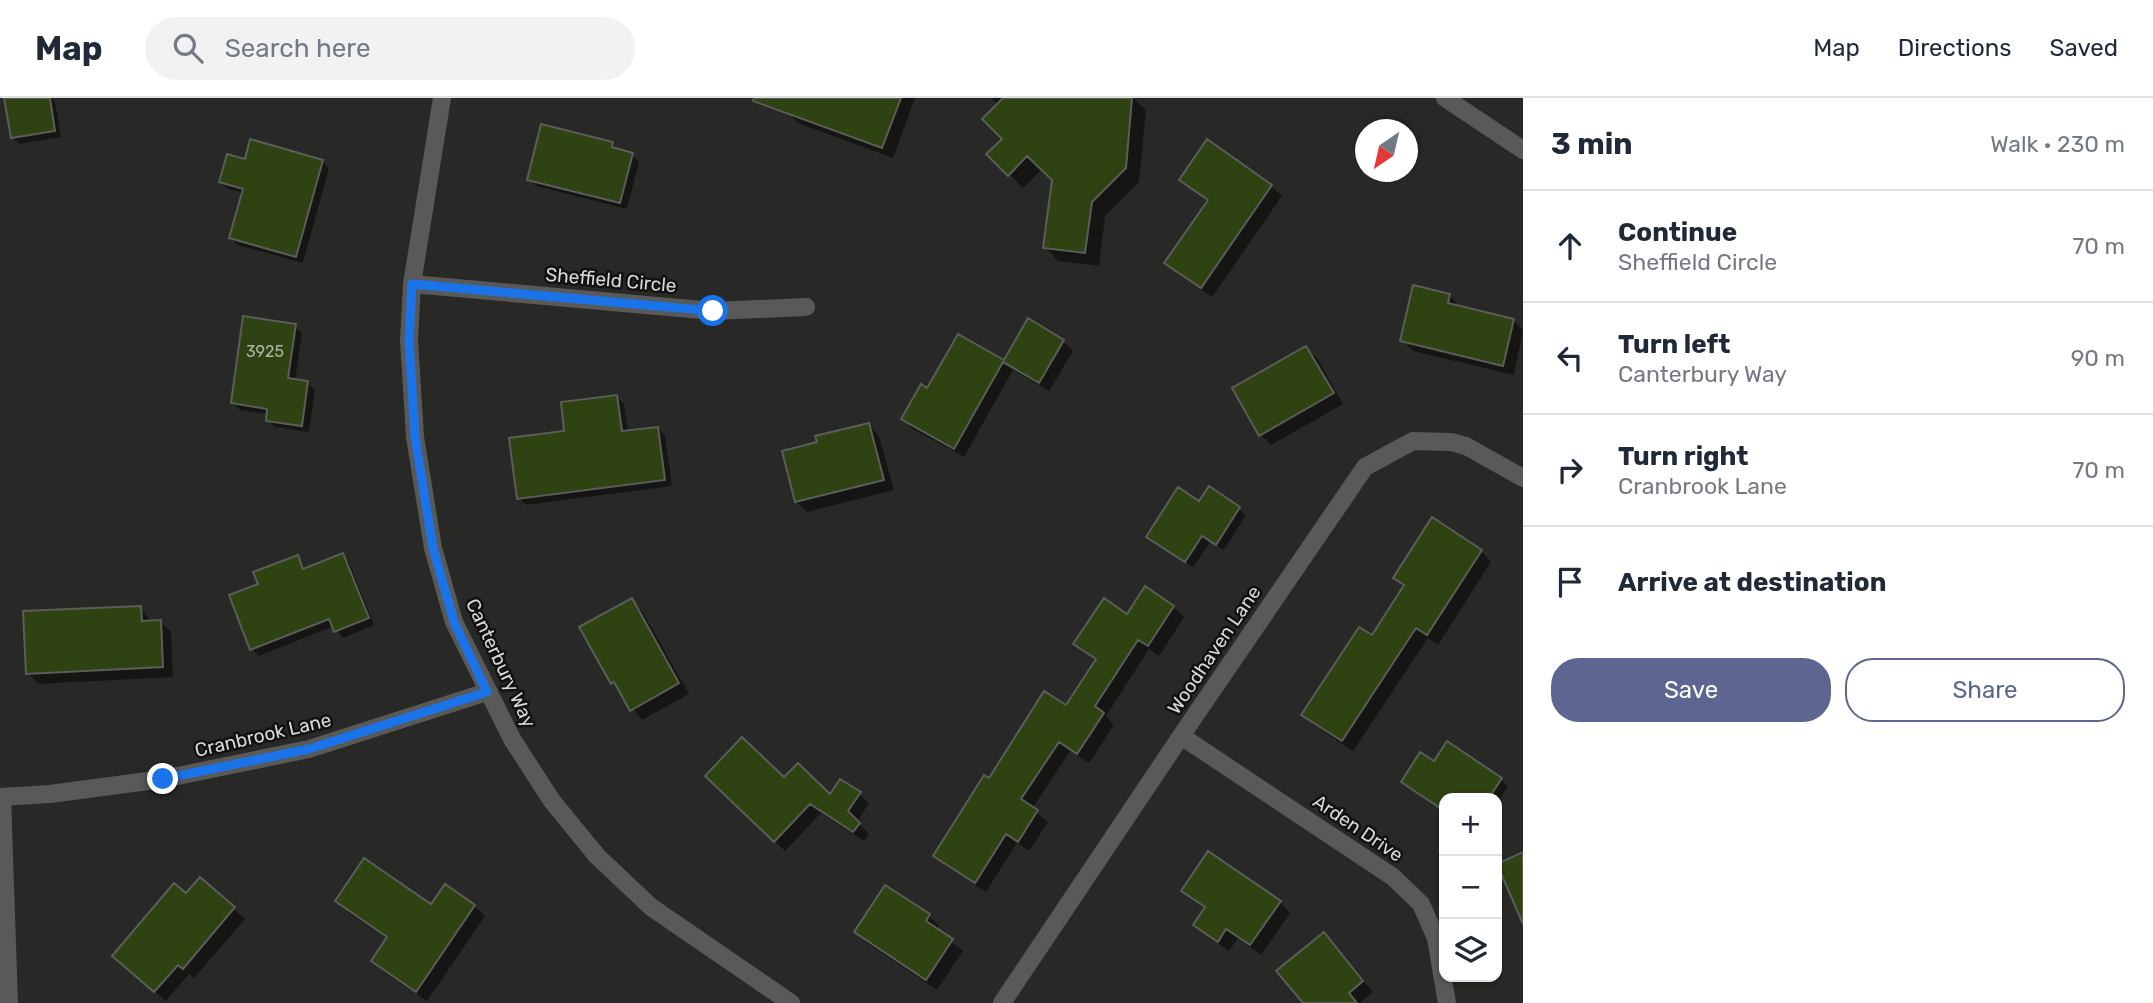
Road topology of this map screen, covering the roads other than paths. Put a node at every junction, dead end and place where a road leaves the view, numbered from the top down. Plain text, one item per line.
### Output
1 (442, 98) edge
2 (1446, 98) edge
3 (1523, 150) edge
4 (412, 284) junction
5 (806, 307) dead end
6 (1523, 478) edge
7 (487, 692) junction
8 (1181, 736) junction
9 (1, 797) edge
10 (9, 1003) edge
11 (791, 1003) edge
12 (1002, 1003) edge
13 (1447, 1003) edge

1 - 4 street, Canterbury Way
2 - 3 street
4 - 5 street, Sheffield Circle
4 - 7 street, Canterbury Way
6 - 8 street, Woodhaven Lane
7 - 9 street, Cranbrook Lane
7 - 11 street, Canterbury Way
8 - 12 street, Woodhaven Lane
8 - 13 street, Arden Drive
9 - 10 street

